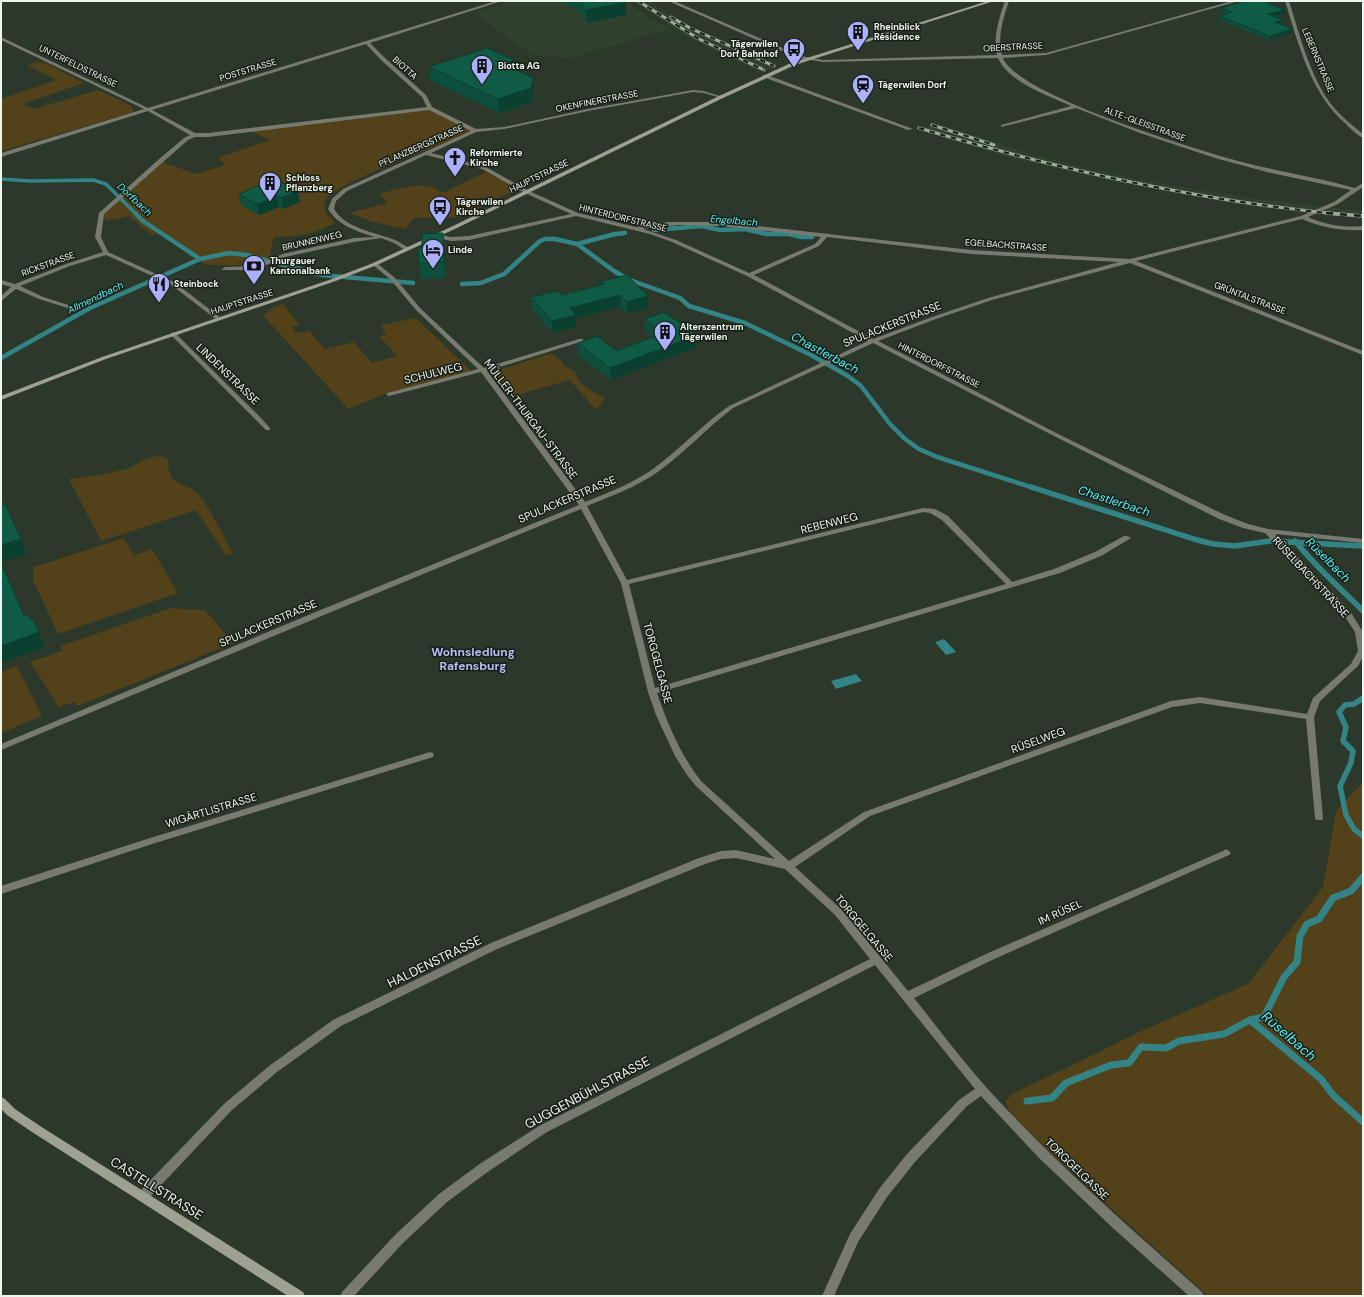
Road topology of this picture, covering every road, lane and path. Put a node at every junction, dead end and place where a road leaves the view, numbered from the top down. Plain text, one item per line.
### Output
1 (500, 1) edge
2 (670, 1) edge
3 (992, 1) edge
4 (1007, 1) edge
5 (1237, 1) edge
6 (1287, 1) edge
7 (1, 38) edge
8 (367, 42) junction
9 (1000, 57) junction
10 (807, 58) junction
11 (765, 76) junction
12 (721, 97) junction
13 (1076, 106) junction
14 (430, 108) junction
15 (146, 110) junction
16 (1003, 126) dead end
17 (910, 129) dead end
18 (475, 131) junction
19 (194, 135) junction
20 (1363, 136) edge
21 (425, 153) junction
22 (1, 155) edge
23 (1363, 185) edge
24 (1356, 190) junction
25 (527, 192) junction
26 (576, 214) junction
27 (1303, 217) junction
28 (1363, 228) edge
29 (635, 229) junction
30 (436, 236) junction
31 (826, 236) junction
32 (382, 237) junction
33 (407, 249) junction
34 (106, 253) junction
35 (1130, 261) junction
36 (375, 264) junction
37 (225, 269) dead end
38 (749, 275) junction
39 (1, 282) edge
40 (15, 286) junction
41 (1, 299) edge
42 (76, 310) dead end
43 (219, 319) junction
44 (173, 334) junction
45 (581, 340) edge
46 (873, 341) junction
47 (1363, 353) edge
48 (483, 370) junction
49 (389, 394) dead end
50 (1, 398) edge
51 (268, 429) dead end
52 (583, 505) junction
53 (1271, 534) junction
54 (1126, 538) dead end
55 (1363, 541) edge
56 (625, 583) junction
57 (1011, 585) junction
58 (652, 692) junction
59 (1310, 717) junction
60 (1, 747) edge
61 (430, 755) dead end
62 (1319, 818) dead end
63 (1226, 853) dead end
64 (789, 866) junction
65 (1, 890) edge
66 (876, 960) junction
67 (906, 997) junction
68 (982, 1090) junction
69 (1, 1102) edge
70 (143, 1196) junction
71 (300, 1296) edge
72 (346, 1296) edge
73 (828, 1296) edge
74 (1198, 1296) edge

1 - 8 street, POSTSTRASSE
2 - 10 street, OBERSTRASSE
3 - 10 street, HAUPTSTRASSE
4 - 9 street
5 - 9 street, OBERSTRASSE
6 - 20 street, LEBERNSTRASSE
7 - 15 street, UNTERFELDSTRASSE
8 - 14 street, BIOTTA
8 - 15 street, POSTSTRASSE
9 - 10 street, OBERSTRASSE
9 - 13 street, ALTE-GLEISSTRASSE
10 - 11 street, HAUPTSTRASSE
11 - 12 street, HAUPTSTRASSE
11 - 17 street
12 - 18 street, OKENFINERSTRASSE
12 - 25 street, HAUPTSTRASSE
13 - 16 street
13 - 24 street, ALTE-GLEISSTRASSE
14 - 18 street, PFLANZBERGSTRASSE
14 - 19 street
15 - 19 street, UNTERFELDSTRASSE
15 - 22 street, POSTSTRASSE
18 - 21 street, PFLANZBERGSTRASSE
19 - 34 street
21 - 25 street
21 - 32 street, PFLANZBERGSTRASSE
23 - 24 street, EGELBACHSTRASSE
24 - 27 street, EGELBACHSTRASSE
25 - 26 street
25 - 30 street, HAUPTSTRASSE
26 - 29 street, HINTERDORFSTRASSE
26 - 30 street, HINTERDORFSTRASSE
27 - 28 street
27 - 35 street, EGELBACHSTRASSE
29 - 31 street, EGELBACHSTRASSE
29 - 38 street, HINTERDORFSTRASSE
30 - 33 street, HAUPTSTRASSE
31 - 35 street, EGELBACHSTRASSE
31 - 38 street
32 - 33 street, PFLANZBERGSTRASSE
32 - 37 street, BRUNNENWEG
33 - 36 street, HAUPTSTRASSE
34 - 40 street, RICKSTRASSE
34 - 43 street
35 - 46 street, SPULACKERSTRASSE
35 - 47 street, GRÜNTALSTRASSE
36 - 43 street, HAUPTSTRASSE
36 - 48 street, MÜLLER-THURGAU-STRASSE
38 - 46 street, HINTERDORFSTRASSE
39 - 40 street
40 - 41 street, RICKSTRASSE
40 - 42 street
43 - 44 street, HAUPTSTRASSE
44 - 50 street, HAUPTSTRASSE
44 - 51 street, LINDENSTRASSE
45 - 48 street, SCHULWEG
46 - 52 street, SPULACKERSTRASSE
46 - 53 street, HINTERDORFSTRASSE
48 - 49 street, SCHULWEG
48 - 52 street, MÜLLER-THURGAU-STRASSE
52 - 56 street, TORGGELGASSE
52 - 60 street, SPULACKERSTRASSE
53 - 55 street, HINTERDORFSTRASSE
53 - 59 street, RÜSELBACHSTRASSE
54 - 57 street
56 - 57 street, REBENWEG
56 - 58 street, TORGGELGASSE
57 - 58 street
58 - 64 street, TORGGELGASSE
59 - 62 street, RÜSELBACHSTRASSE
59 - 64 street, RÜSELWEG
61 - 65 street, WIGÄRTLISTRASSE
63 - 67 street, IM RÜSEL
64 - 66 street, TORGGELGASSE
64 - 70 street, HALDENSTRASSE
66 - 67 street, TORGGELGASSE
66 - 72 street, GUGGENBÜHLSTRASSE
67 - 68 street, TORGGELGASSE
68 - 73 street
68 - 74 street, TORGGELGASSE
69 - 70 street, CASTELLSTRASSE
70 - 71 street, CASTELLSTRASSE

